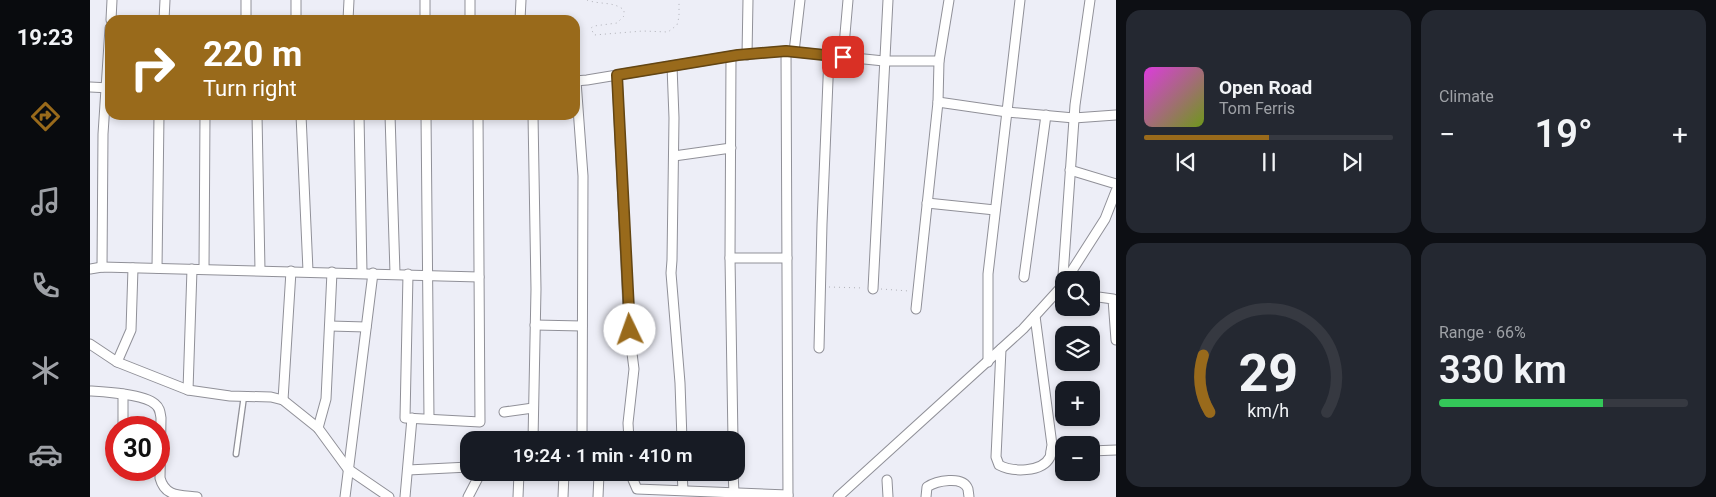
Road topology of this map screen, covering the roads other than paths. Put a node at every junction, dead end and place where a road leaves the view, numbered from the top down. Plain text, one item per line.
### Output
1 (112, 0) edge
2 (165, 0) edge
3 (246, 0) edge
4 (296, 0) edge
5 (349, 0) edge
6 (425, 0) edge
7 (470, 0) edge
8 (521, 0) edge
9 (748, 0) edge
10 (800, 0) edge
11 (848, 0) edge
12 (888, 0) edge
13 (949, 0) edge
14 (1020, 0) edge
15 (1090, 0) edge
16 (111, 15) edge
17 (164, 15) edge
18 (246, 15) edge
19 (296, 15) edge
20 (348, 15) edge
21 (426, 15) edge
22 (470, 15) edge
23 (520, 15) edge
24 (790, 52) junction
25 (747, 55) junction
26 (731, 56) junction
27 (829, 56) junction
28 (843, 57) junction
29 (884, 61) junction
30 (940, 61) junction
31 (672, 66) junction
32 (617, 75) junction
33 (580, 80) edge
34 (90, 88) edge
35 (105, 88) edge
36 (938, 102) junction
37 (1007, 112) junction
38 (1046, 115) junction
39 (1116, 115) edge
40 (105, 116) edge
41 (1074, 118) junction
42 (159, 120) edge
43 (205, 120) edge
44 (257, 120) edge
45 (301, 120) edge
46 (359, 120) edge
47 (390, 120) edge
48 (426, 120) edge
49 (478, 120) edge
50 (533, 120) edge
51 (579, 120) edge
52 (731, 148) junction
53 (674, 156) junction
54 (1070, 170) junction
55 (1116, 184) edge
56 (1116, 191) edge
57 (928, 203) junction
58 (996, 210) junction
59 (730, 258) junction
60 (787, 258) junction
61 (102, 267) junction
62 (133, 268) junction
63 (157, 268) junction
64 (90, 269) edge
65 (192, 269) junction
66 (204, 269) junction
67 (260, 270) junction
68 (291, 271) junction
69 (1064, 271) edge
70 (1072, 271) edge
71 (308, 272) junction
72 (332, 272) junction
73 (362, 273) junction
74 (373, 273) junction
75 (395, 274) junction
76 (408, 274) junction
77 (428, 275) junction
78 (479, 277) junction
79 (1024, 277) dead end
80 (873, 289) dead end
81 (1055, 296) edge
82 (1100, 297) edge
83 (1115, 306) edge
84 (916, 309) dead end
85 (1035, 316) junction
86 (535, 325) junction
87 (330, 326) junction
88 (582, 326) junction
89 (366, 327) junction
90 (1116, 335) edge
91 (1116, 340) edge
92 (90, 344) edge
93 (819, 348) dead end
94 (1001, 349) junction
95 (117, 362) junction
96 (988, 362) junction
97 (188, 390) junction
98 (90, 391) edge
99 (123, 394) junction
100 (244, 396) junction
101 (283, 400) junction
102 (533, 408) junction
103 (504, 412) dead end
104 (123, 416) edge
105 (412, 418) junction
106 (429, 418) junction
107 (318, 428) junction
108 (532, 431) edge
109 (582, 431) edge
110 (628, 431) edge
111 (682, 431) edge
112 (733, 431) edge
113 (1116, 450) edge
114 (1100, 451) edge
115 (1051, 452) junction
116 (1055, 452) edge
117 (236, 454) dead end
118 (460, 467) edge
119 (348, 470) junction
120 (408, 470) junction
121 (888, 480) dead end
122 (476, 481) edge
123 (519, 481) edge
124 (564, 481) edge
125 (599, 481) edge
126 (633, 481) edge
127 (682, 481) edge
128 (733, 481) edge
129 (683, 490) junction
130 (637, 493) edge
131 (673, 493) edge
132 (734, 493) junction
133 (712, 494) edge
134 (788, 496) edge
135 (197, 497) edge
136 (345, 497) edge
137 (388, 497) edge
138 (405, 497) edge
139 (468, 497) edge
140 (518, 497) edge
141 (563, 497) edge
142 (598, 497) edge
143 (838, 497) edge
144 (888, 497) edge
145 (926, 497) edge
146 (969, 497) edge

1 - 16 street
2 - 17 street
3 - 18 street
4 - 19 street
5 - 20 street
6 - 21 street
7 - 22 street
8 - 23 street
9 - 25 street
10 - 24 street
11 - 28 street
12 - 29 street
13 - 30 street
14 - 37 street
15 - 41 street
24 - 25 street
24 - 27 street
24 - 60 street
25 - 26 street
26 - 31 street
26 - 52 street
27 - 28 street
27 - 93 street
28 - 29 street
29 - 30 street
29 - 80 street
30 - 36 street
31 - 32 street
31 - 53 street
32 - 33 street
32 - 110 street
34 - 35 street
36 - 37 street
36 - 57 street
37 - 38 street
37 - 58 street
38 - 41 street
38 - 79 street
39 - 41 street
40 - 61 street
41 - 54 street
42 - 63 street
43 - 66 street
44 - 67 street
45 - 71 street
46 - 73 street
47 - 75 street
48 - 77 street
49 - 78 street
50 - 86 street
51 - 88 street
52 - 53 street
52 - 59 street
53 - 111 street
54 - 55 street
54 - 69 street
56 - 70 street
57 - 58 street
57 - 84 street
58 - 96 street
59 - 60 street
59 - 112 street
60 - 134 street
61 - 62 street
61 - 64 street
62 - 63 street
62 - 95 street
63 - 65 street
65 - 66 street
65 - 97 street
66 - 67 street
67 - 68 street
68 - 71 street
68 - 101 street
71 - 72 street
72 - 73 street
72 - 87 street
73 - 74 street
74 - 75 street
74 - 89 street
75 - 76 street
76 - 77 street
76 - 105 street
77 - 78 street
77 - 106 street
78 - 106 street
81 - 85 street
82 - 83 street
83 - 90 street
85 - 94 street
85 - 115 street
86 - 88 street
86 - 102 street
87 - 89 street
87 - 107 street
88 - 109 street
89 - 119 street
90 - 91 street
92 - 95 street
94 - 96 street
94 - 115 street
95 - 97 street
96 - 143 street
97 - 100 street
98 - 99 street
99 - 104 street
99 - 135 street
100 - 101 street
100 - 117 lane
101 - 107 street
102 - 103 street
102 - 108 street
105 - 106 street
105 - 120 street
107 - 119 street
113 - 114 street
115 - 116 street
118 - 120 street
119 - 136 street
119 - 137 street
120 - 138 street
121 - 144 street
122 - 139 street
123 - 140 street
124 - 141 street
125 - 142 street
126 - 130 street
127 - 129 street
128 - 132 street
129 - 131 street
129 - 133 street
130 - 131 street
132 - 133 street
132 - 134 street
145 - 146 street

